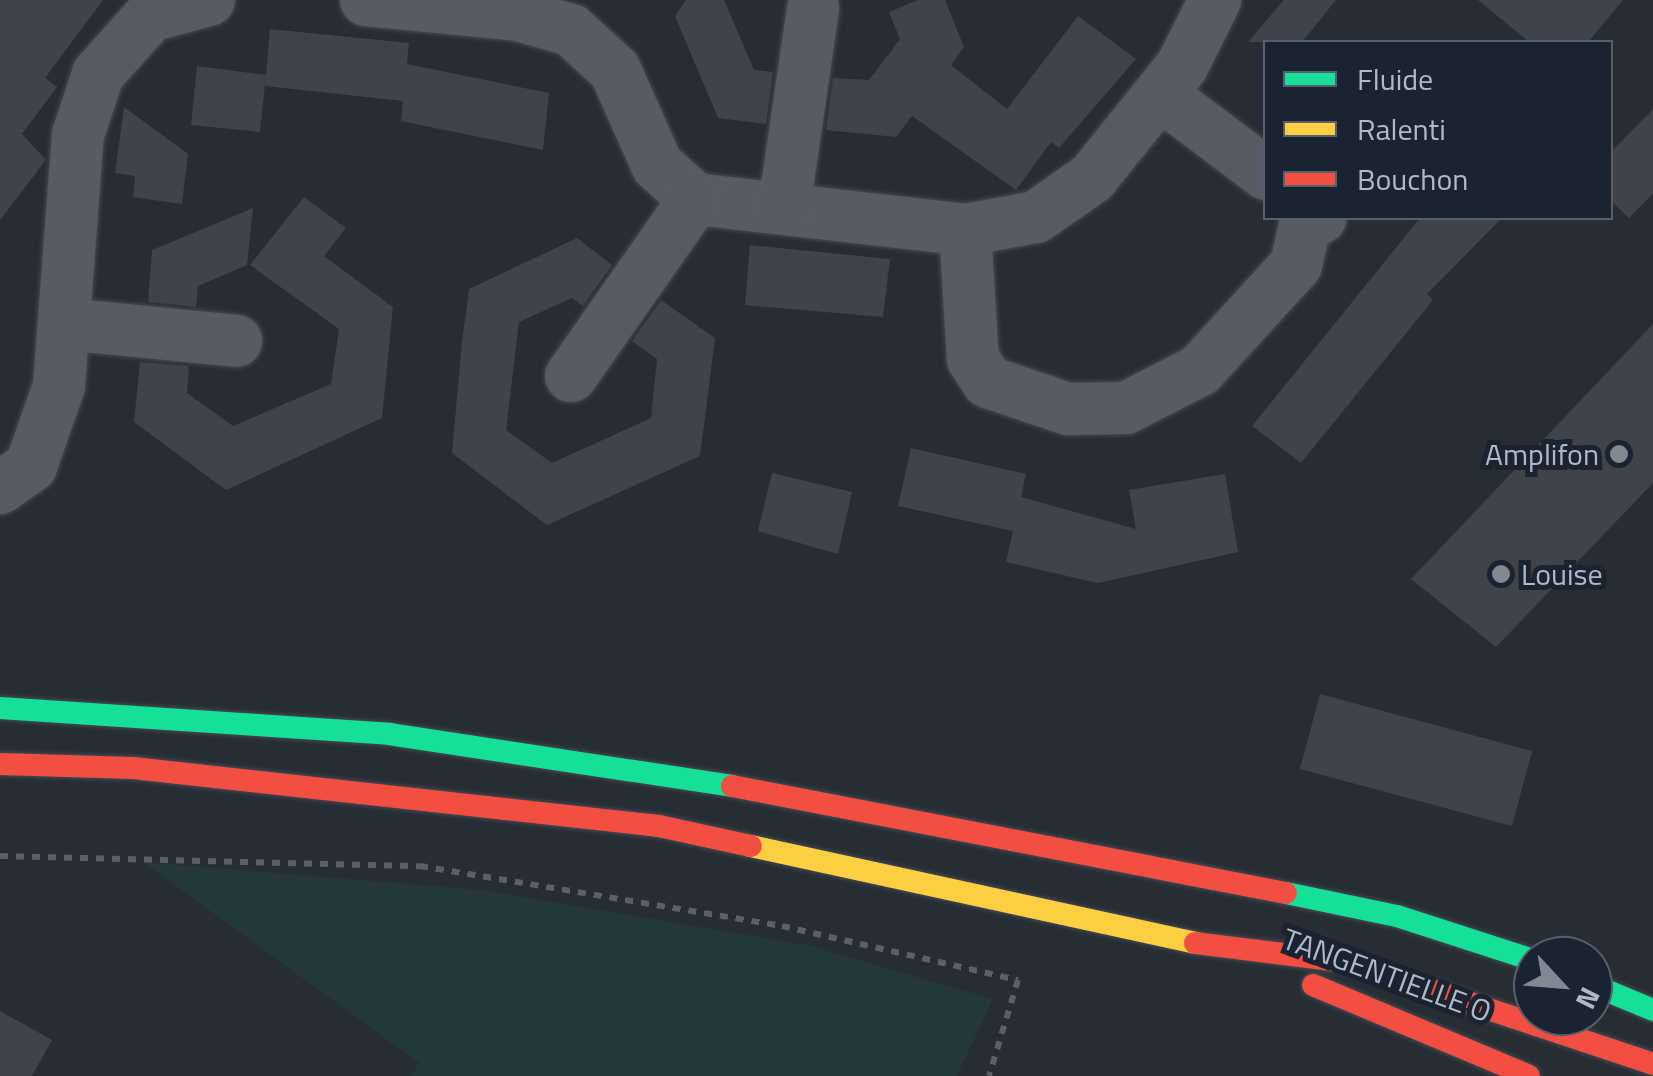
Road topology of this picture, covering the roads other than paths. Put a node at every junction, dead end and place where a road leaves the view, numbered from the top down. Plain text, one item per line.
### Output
1 (209, 0) edge
2 (366, 0) edge
3 (1215, 0) edge
4 (519, 8) edge
5 (813, 8) dead end
6 (1160, 94) junction
7 (1263, 172) edge
8 (696, 198) junction
9 (784, 208) junction
10 (1309, 220) edge
11 (966, 230) junction
12 (64, 324) junction
13 (236, 342) dead end
14 (571, 376) dead end
15 (0, 488) edge
16 (0, 708) edge
17 (0, 764) edge
18 (1232, 952) junction
19 (1513, 952) edge
20 (1613, 980) edge
21 (1653, 992) edge
22 (1613, 993) edge
23 (1653, 1010) edge
24 (1653, 1064) edge
25 (1560, 1070) dead end
26 (1529, 1076) edge

1 - 12 street
2 - 4 street
3 - 6 street
4 - 8 street
5 - 9 street
6 - 7 street
6 - 11 street
8 - 9 street
8 - 14 street
9 - 11 street
10 - 11 street
12 - 13 street
12 - 15 street
16 - 19 main road
17 - 18 main road
18 - 24 main road
18 - 25 main road, TANGENTIELLE O
18 - 26 main road
20 - 21 main road
22 - 23 main road

